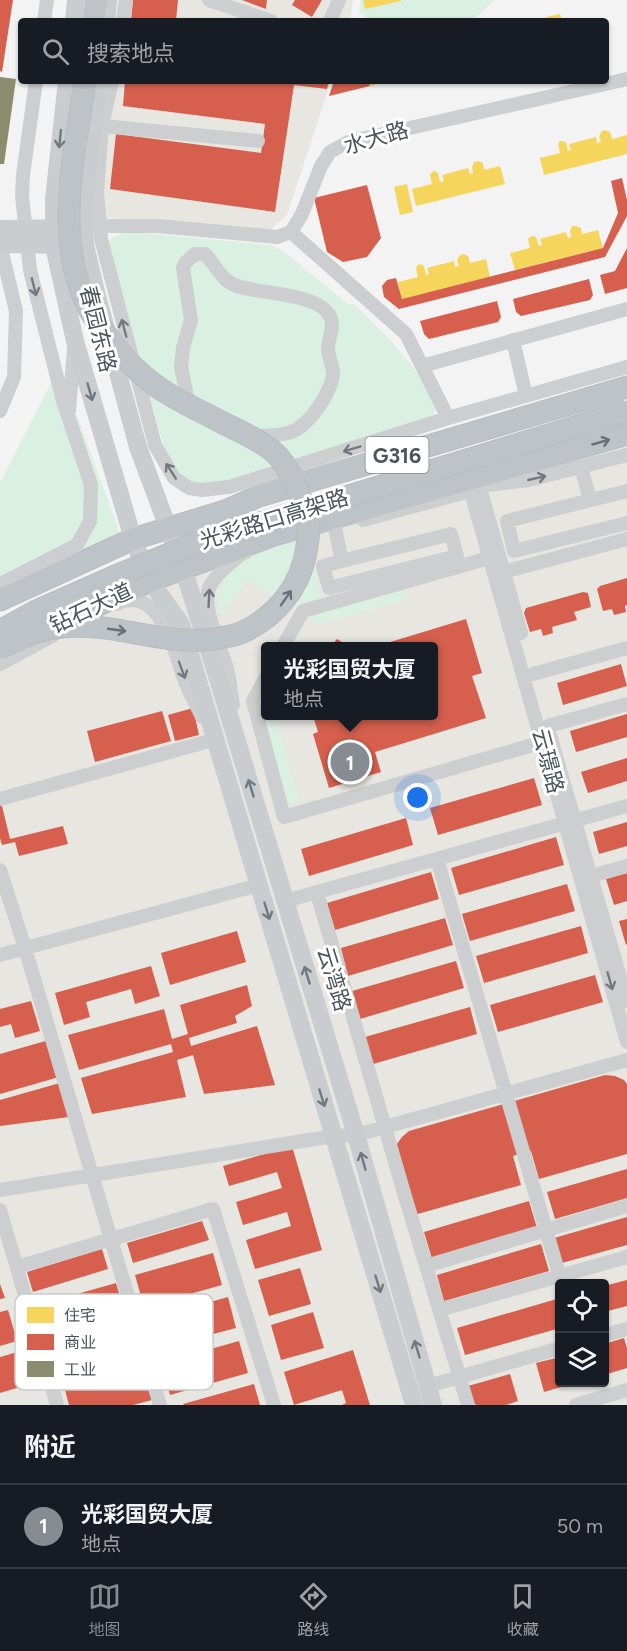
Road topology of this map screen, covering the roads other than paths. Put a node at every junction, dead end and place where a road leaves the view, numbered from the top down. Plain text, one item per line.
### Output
1 (47, 0) edge
2 (76, 0) edge
3 (98, 0) edge
4 (108, 0) edge
5 (126, 0) edge
6 (209, 0) edge
7 (339, 0) edge
8 (44, 18) edge
9 (74, 18) edge
10 (95, 18) edge
11 (106, 18) edge
12 (123, 18) edge
13 (262, 18) edge
14 (331, 18) edge
15 (627, 79) edge
16 (609, 83) edge
17 (36, 84) edge
18 (67, 84) edge
19 (85, 84) edge
20 (98, 84) edge
21 (111, 84) edge
22 (605, 84) edge
23 (97, 125) junction
24 (258, 141) dead end
25 (0, 229) edge
26 (291, 232) junction
27 (90, 233) junction
28 (26, 236) junction
29 (53, 237) junction
30 (0, 244) edge
31 (627, 309) edge
32 (513, 340) junction
33 (75, 341) junction
34 (422, 366) junction
35 (627, 367) edge
36 (627, 387) edge
37 (526, 396) junction
38 (627, 399) edge
39 (193, 407) dead end
40 (0, 411) edge
41 (627, 411) edge
42 (68, 417) junction
43 (448, 418) junction
44 (418, 428) junction
45 (627, 434) edge
46 (247, 436) dead end
47 (627, 455) edge
48 (370, 463) junction
49 (581, 467) junction
50 (476, 484) junction
51 (229, 487) junction
52 (280, 489) junction
53 (627, 491) edge
54 (590, 500) junction
55 (627, 523) edge
56 (169, 527) junction
57 (335, 528) junction
58 (133, 539) junction
59 (627, 539) edge
60 (489, 558) junction
61 (342, 561) junction
62 (183, 568) junction
63 (503, 572) junction
64 (17, 575) junction
65 (150, 581) junction
66 (0, 584) edge
67 (0, 590) edge
68 (0, 600) edge
69 (0, 615) edge
70 (0, 631) edge
71 (39, 642) junction
72 (285, 642) edge
73 (627, 648) edge
74 (0, 650) edge
75 (0, 659) edge
76 (0, 664) edge
77 (533, 674) junction
78 (261, 686) edge
79 (627, 704) edge
80 (548, 726) junction
81 (213, 740) junction
82 (543, 742) junction
83 (242, 757) junction
84 (223, 762) junction
85 (0, 799) edge
86 (627, 806) edge
87 (570, 822) junction
88 (437, 859) junction
89 (627, 866) edge
90 (0, 870) edge
91 (591, 876) junction
92 (259, 885) junction
93 (317, 893) junction
94 (285, 901) junction
95 (25, 948) junction
96 (0, 955) edge
97 (622, 965) edge
98 (627, 1001) edge
99 (627, 1042) edge
100 (627, 1060) edge
101 (506, 1093) junction
102 (385, 1127) junction
103 (356, 1135) junction
104 (334, 1136) junction
105 (91, 1176) junction
106 (0, 1190) edge
107 (627, 1206) edge
108 (0, 1210) edge
109 (546, 1230) junction
110 (110, 1239) junction
111 (627, 1257) edge
112 (426, 1266) junction
113 (17, 1267) junction
114 (561, 1279) edge
115 (564, 1279) edge
116 (555, 1281) edge
117 (25, 1294) edge
118 (127, 1294) edge
119 (439, 1310) junction
120 (627, 1329) edge
121 (609, 1334) edge
122 (555, 1349) edge
123 (459, 1377) junction
124 (428, 1386) junction
125 (53, 1390) edge
126 (155, 1390) edge
127 (627, 1390) edge
128 (57, 1405) edge
129 (160, 1405) edge
130 (274, 1405) edge
131 (414, 1405) edge
132 (434, 1405) edge
133 (468, 1405) edge
134 (576, 1405) edge

1 - 8 street
2 - 9 main road
3 - 10 highway
4 - 11 main road
5 - 12 street
6 - 13 street
7 - 14 street
15 - 16 street, 水大路
17 - 28 street
18 -> 29 main road, 春园东路
74 -> 19 highway, bridge
20 - 23 main road, 春园东路
21 - 23 street
22 - 26 street, 水大路
23 - 24 street
23 - 27 main road, 春园东路
25 - 28 main road
26 - 27 street
26 - 34 street
27 - 29 main road
51 -> 27 street
27 - 56 main road, 春园东路
28 - 29 main road
28 - 30 main road
28 -> 42 street
29 - 33 main road, 春园东路
30 - 40 street
31 - 32 street
32 - 34 street
32 - 37 street
33 - 42 street
33 -> 58 main road, 春园东路
34 - 43 street
35 - 37 street
36 - 48 highway, G316
37 - 43 street
38 - 69 highway, 光彩路口高架路
39 - 46 street
41 - 70 highway, 光彩路口高架路, bridge
42 - 64 street
43 - 44 street
44 - 48 street
44 -> 51 street
50 -> 45 highway, G316
47 - 49 street
48 - 52 highway, G316
50 -> 49 street
49 - 54 street
50 - 57 street
50 - 60 street, 云璟路
50 - 62 highway, G316
50 - 63 street, 云璟路
51 - 52 street
52 - 56 highway, G316
53 - 54 street
54 - 55 street
56 - 58 highway, 钻石大道 / G316
56 - 62 main road, 春园东路
57 - 61 street
83 -> 57 street
58 - 65 main road, 春园东路
58 - 68 highway, 钻石大道 / G316
59 - 63 street
60 - 72 street
60 - 82 street, 云璟路
61 - 61 street
62 - 65 highway, 钻石大道 / G316
62 - 83 main road, 云湾路
63 - 77 street, 云璟路
64 - 66 street
64 - 67 street
65 - 74 highway, 钻石大道 / G316
65 - 84 main road, 云湾路
71 - 75 street
71 - 76 street
71 -> 81 street
73 - 77 street
77 - 80 street, 云璟路
78 - 82 street
79 - 80 street
80 - 87 street, 云璟路
81 - 84 street
81 - 85 street
82 - 87 street, 云璟路
94 -> 83 main road, 云湾路
84 - 92 main road, 云湾路
86 - 87 street
87 - 88 street
87 - 91 street, 云璟路
87 -> 99 street, 云璟路
88 - 93 street
88 - 101 street
89 - 91 street
90 - 95 street
91 - 97 street, 云璟路
92 - 95 street
92 -> 104 main road, 云湾路
93 - 94 street
93 - 102 street
103 -> 94 main road, 云湾路
95 - 96 street
95 - 105 street
97 - 98 street, 云璟路
100 - 101 street
101 - 102 street
101 - 109 street
102 - 103 street
102 - 112 street
103 - 104 street
124 -> 103 main road, 云湾路
104 - 105 street
104 -> 131 main road, 云湾路
105 - 106 street
105 - 110 street
107 - 109 street
108 - 113 street
109 - 112 street
109 - 114 street
110 - 113 street
110 - 118 street
110 - 130 street
111 - 115 street
112 - 119 street
113 - 117 street
116 - 119 street
119 - 123 street
120 - 121 street
122 - 123 street
123 - 124 street
123 - 133 street
124 - 132 main road, 云湾路
125 - 128 street
126 - 129 street
127 - 134 street

